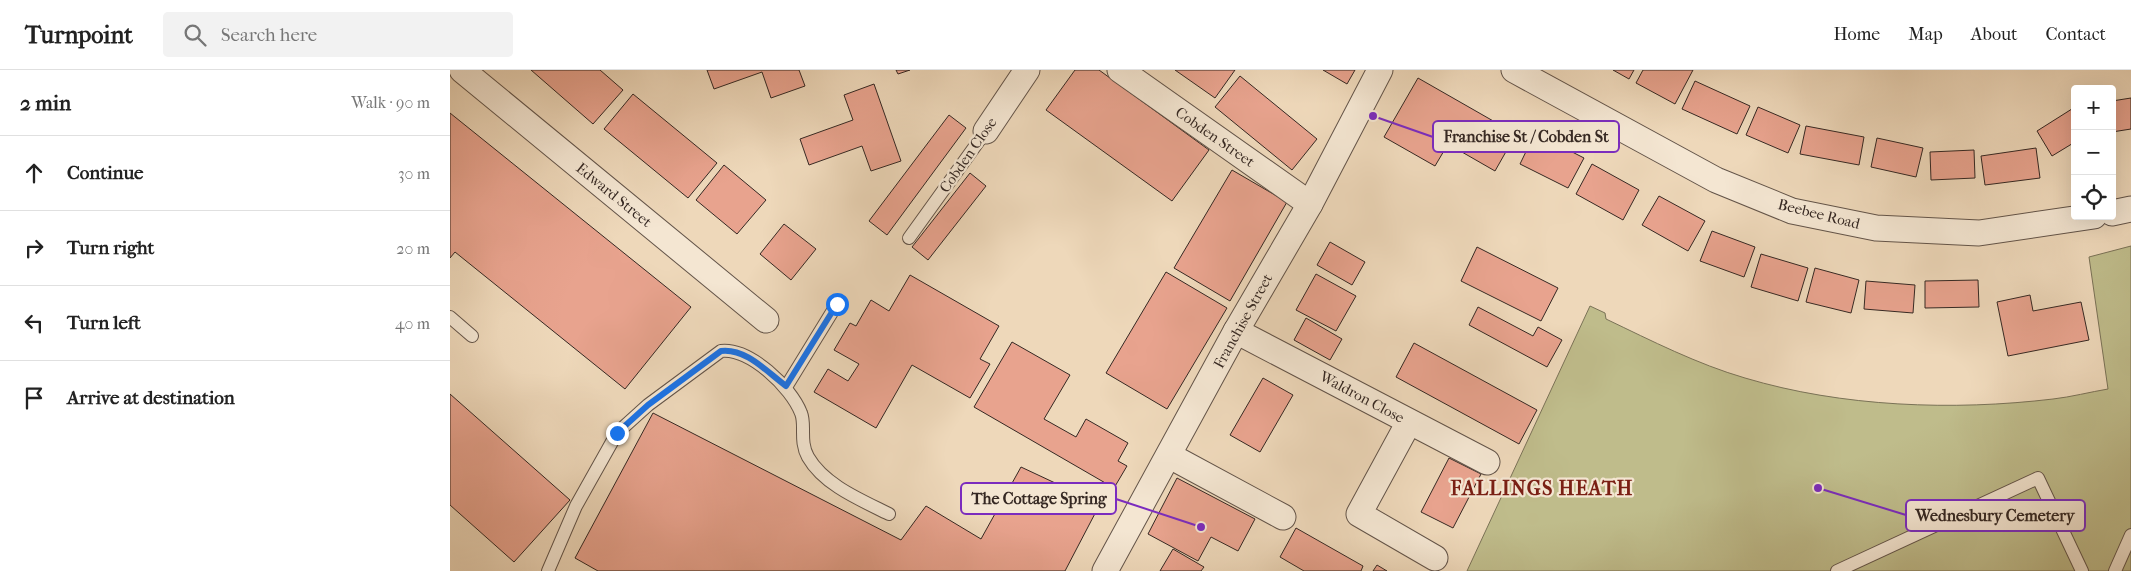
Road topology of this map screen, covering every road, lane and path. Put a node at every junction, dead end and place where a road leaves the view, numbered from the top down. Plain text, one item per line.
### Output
1 (462, 70) edge
2 (1027, 70) edge
3 (1120, 70) edge
4 (1380, 70) edge
5 (1514, 70) edge
6 (986, 131) joint
7 (1310, 204) junction
8 (2071, 219) edge
9 (908, 238) dead end
10 (837, 304) dead end
11 (450, 317) edge
12 (766, 320) dead end
13 (1236, 331) junction
14 (472, 336) dead end
15 (786, 386) junction
16 (1409, 422) junction
17 (1170, 456) junction
18 (1487, 462) dead end
19 (889, 514) dead end
20 (1283, 517) dead end
21 (2131, 534) edge
22 (1436, 558) dead end
23 (548, 571) edge
24 (1105, 571) edge
25 (1838, 571) edge
26 (2082, 571) edge
27 (2116, 571) edge

1 - 12 street, Edward Street
2 - 6 street, Cobden Close
3 - 7 street, Cobden Street
4 - 7 street, Franchise Street
5 - 8 street, Beebee Road
6 - 9 lane, Cobden Close
7 - 13 street, Franchise Street
10 - 15 lane
11 - 14 lane
13 - 16 street, Waldron Close
13 - 17 street, Franchise Street
15 - 19 lane
15 - 23 lane
16 - 18 street, Waldron Close
16 - 22 street
17 - 20 street
17 - 24 street, Franchise Street
21 - 27 lane
25 - 26 lane

